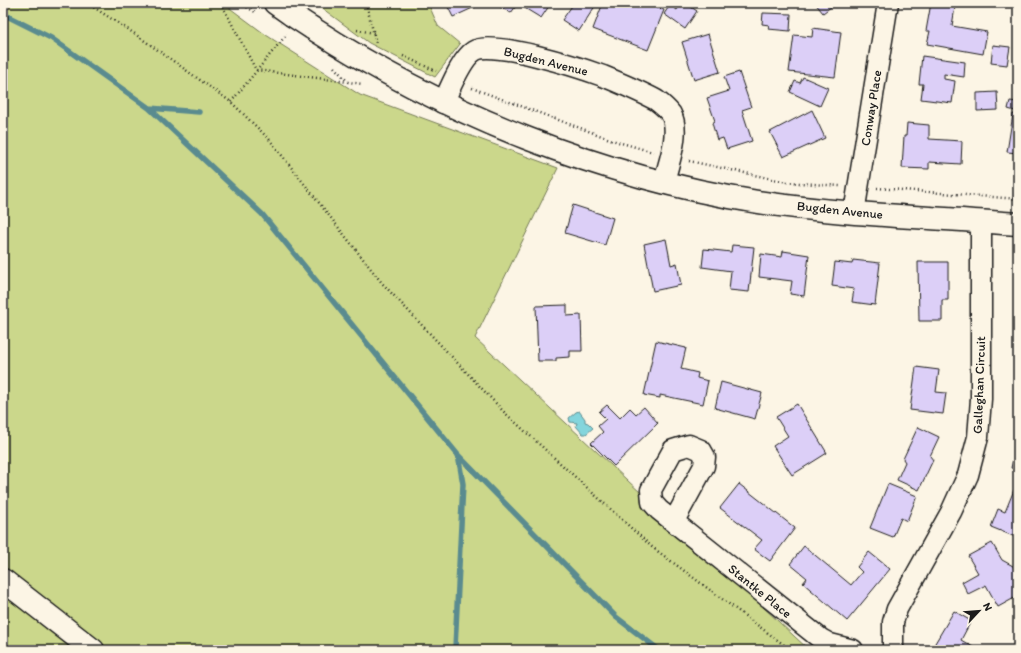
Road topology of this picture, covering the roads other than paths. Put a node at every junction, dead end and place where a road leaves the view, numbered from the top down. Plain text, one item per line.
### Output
1 (888, 3) edge
2 (292, 19) edge
3 (444, 103) junction
4 (664, 182) junction
5 (854, 213) junction
6 (981, 221) junction
7 (1018, 224) edge
8 (674, 521) dead end
9 (3, 580) edge
10 (93, 650) edge
11 (853, 650) edge
12 (889, 650) edge

1 - 5 street, Conway Place
2 - 3 street, Bugden Avenue
3 - 4 street, Bugden Avenue
3 - 4 street, Bugden Avenue
4 - 5 street, Bugden Avenue
5 - 6 street, Bugden Avenue
6 - 7 street, Bugden Avenue
6 - 12 street, Galleghan Circuit
8 - 11 street, Stantke Place
9 - 10 street

